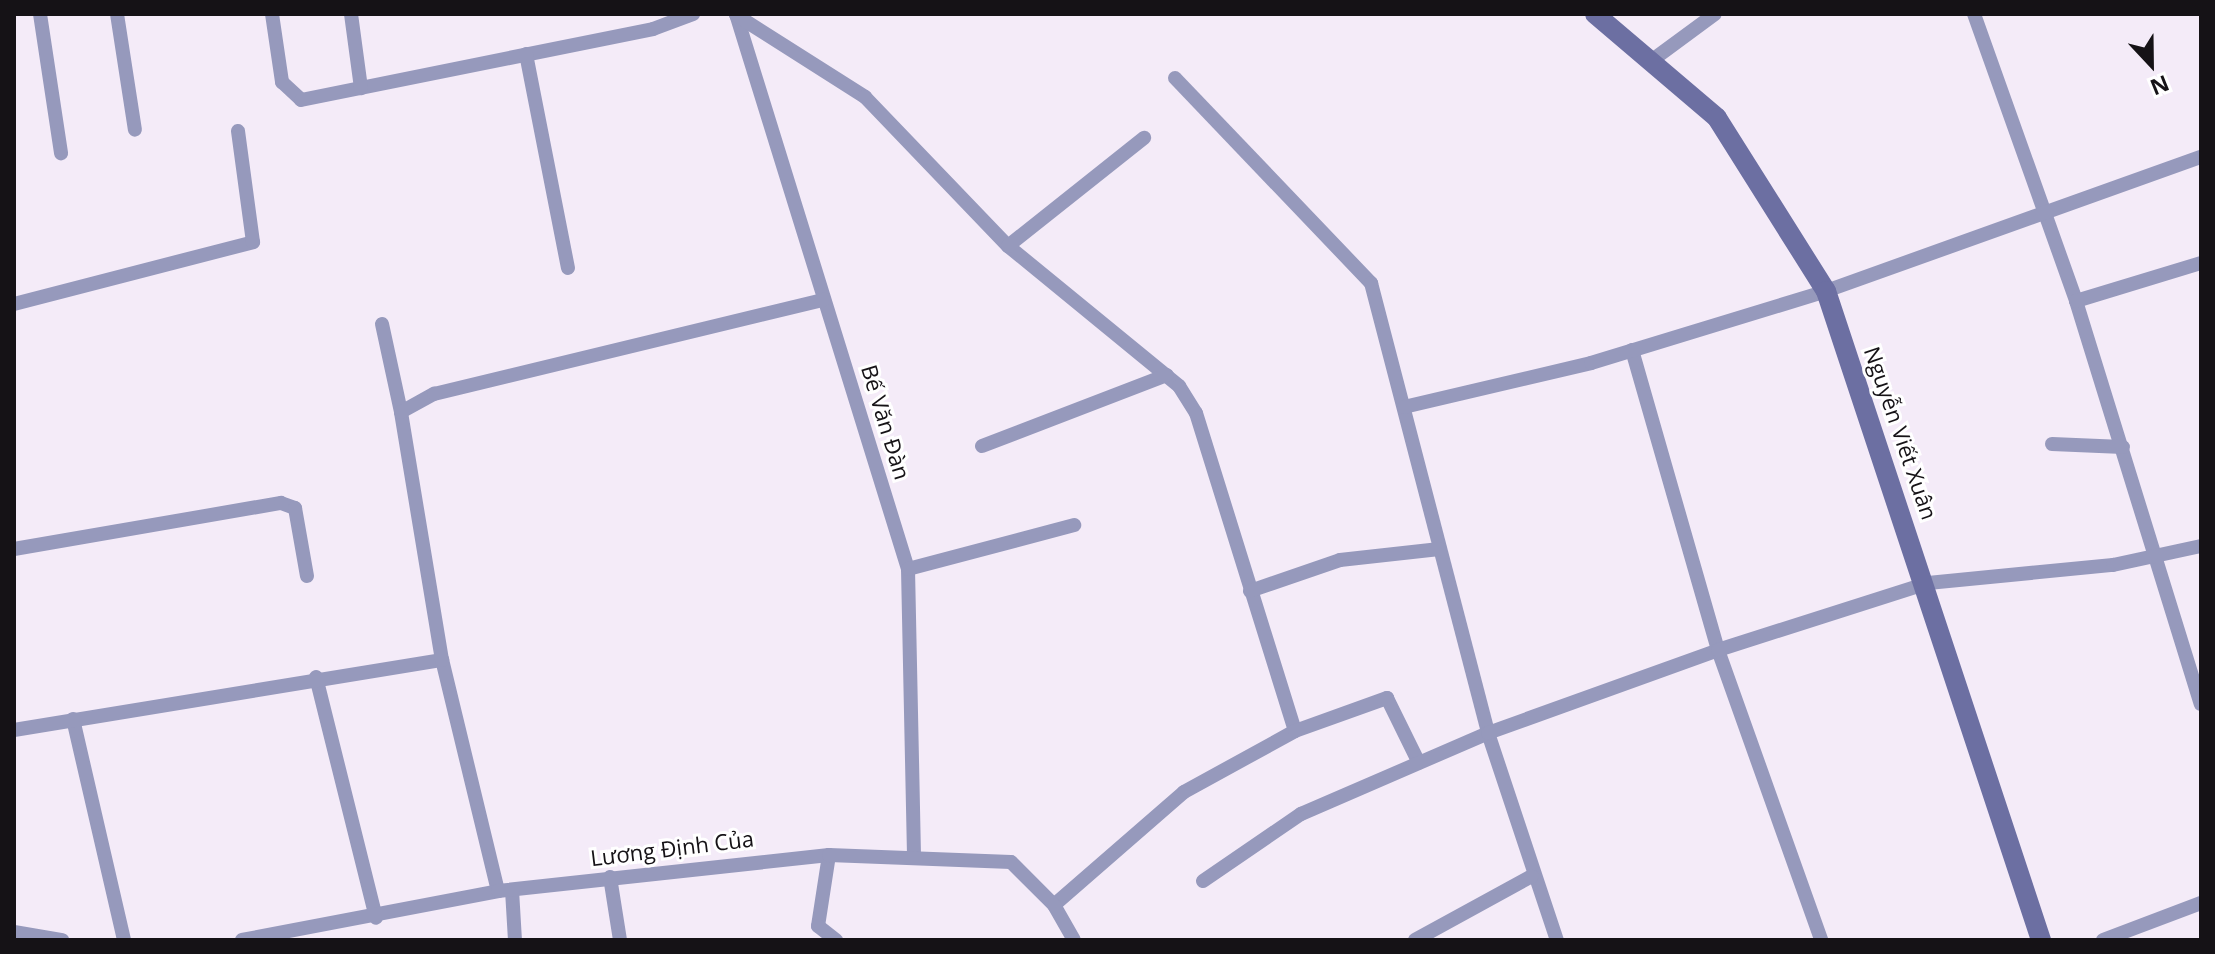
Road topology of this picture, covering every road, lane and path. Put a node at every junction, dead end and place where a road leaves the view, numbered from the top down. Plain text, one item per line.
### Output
1 (40, 14) edge
2 (117, 14) edge
3 (272, 14) edge
4 (351, 14) edge
5 (693, 14) edge
6 (736, 14) edge
7 (1595, 14) edge
8 (1715, 14) edge
9 (1974, 14) edge
10 (526, 54) junction
11 (1651, 61) junction
12 (1175, 78) dead end
13 (361, 88) junction
14 (135, 130) dead end
15 (238, 131) dead end
16 (1144, 138) dead end
17 (61, 153) dead end
18 (2201, 157) edge
19 (2047, 212) junction
20 (1008, 246) junction
21 (2201, 263) edge
22 (568, 268) dead end
23 (1826, 291) junction
24 (824, 300) junction
25 (2076, 301) junction
26 (14, 304) edge
27 (382, 324) dead end
28 (1632, 350) junction
29 (1167, 375) junction
30 (1404, 407) junction
31 (401, 412) junction
32 (2052, 444) dead end
33 (982, 446) dead end
34 (2123, 447) junction
35 (1074, 525) dead end
36 (2201, 546) edge
37 (14, 549) edge
38 (1439, 549) junction
39 (2158, 558) junction
40 (908, 569) junction
41 (307, 576) dead end
42 (1928, 583) junction
43 (1250, 591) junction
44 (1718, 650) junction
45 (442, 660) junction
46 (316, 677) junction
47 (2201, 702) edge
48 (73, 719) junction
49 (14, 730) edge
50 (1295, 731) junction
51 (1488, 733) junction
52 (1419, 763) junction
53 (829, 855) junction
54 (914, 856) junction
55 (1532, 876) junction
56 (610, 877) junction
57 (1203, 881) dead end
58 (505, 890) junction
59 (2201, 903) edge
60 (1054, 905) junction
61 (376, 918) junction
62 (818, 926) junction
63 (14, 932) edge
64 (62, 940) edge
65 (124, 940) edge
66 (242, 940) edge
67 (515, 940) edge
68 (620, 940) edge
69 (811, 940) edge
70 (836, 940) edge
71 (1074, 940) edge
72 (1415, 940) edge
73 (1557, 940) edge
74 (1821, 940) edge
75 (2041, 940) edge
76 (2103, 940) edge

1 - 17 street
2 - 14 street
3 - 13 street
4 - 13 street
5 - 10 street
6 - 20 street
6 - 24 street, Bế Văn Đàn
7 - 11 street, Nguyễn Viết Xuân
8 - 11 street
9 - 19 street
10 - 13 street
10 - 22 street
11 - 23 street, Nguyễn Viết Xuân
12 - 30 street
15 - 26 street
16 - 20 street
18 - 19 street
19 - 23 street
19 - 25 street
20 - 29 street
21 - 25 street
23 - 28 street
23 - 42 street, Nguyễn Viết Xuân
24 - 31 street
24 - 40 street, Bế Văn Đàn
25 - 34 street
27 - 31 street
28 - 30 street
28 - 44 street
29 - 33 street
29 - 43 street
30 - 38 street
31 - 45 street
32 - 34 street
34 - 39 street
35 - 40 street
36 - 39 street
37 - 41 street
38 - 43 street
38 - 51 street
39 - 42 street
39 - 47 street
40 - 54 street, Bế Văn Đàn
42 - 44 street
42 - 75 street, Nguyễn Viết Xuân
43 - 50 street
44 - 51 street
44 - 74 street
45 - 46 street
45 - 58 street
46 - 48 street
46 - 61 street
48 - 49 street
48 - 65 street
50 - 52 street
50 - 60 street
51 - 52 street
51 - 55 street
52 - 57 street
53 - 54 street, Lương Định Của
53 - 56 street, Lương Định Của
53 - 62 street
54 - 60 street, Lương Định Của
55 - 72 street
55 - 73 street
56 - 58 street, Lương Định Của
56 - 68 street
58 - 61 street, Lương Định Của
58 - 67 street
59 - 76 street
60 - 71 street, Lương Định Của
61 - 66 street, Lương Định Của
62 - 69 street
62 - 70 street
63 - 64 street

